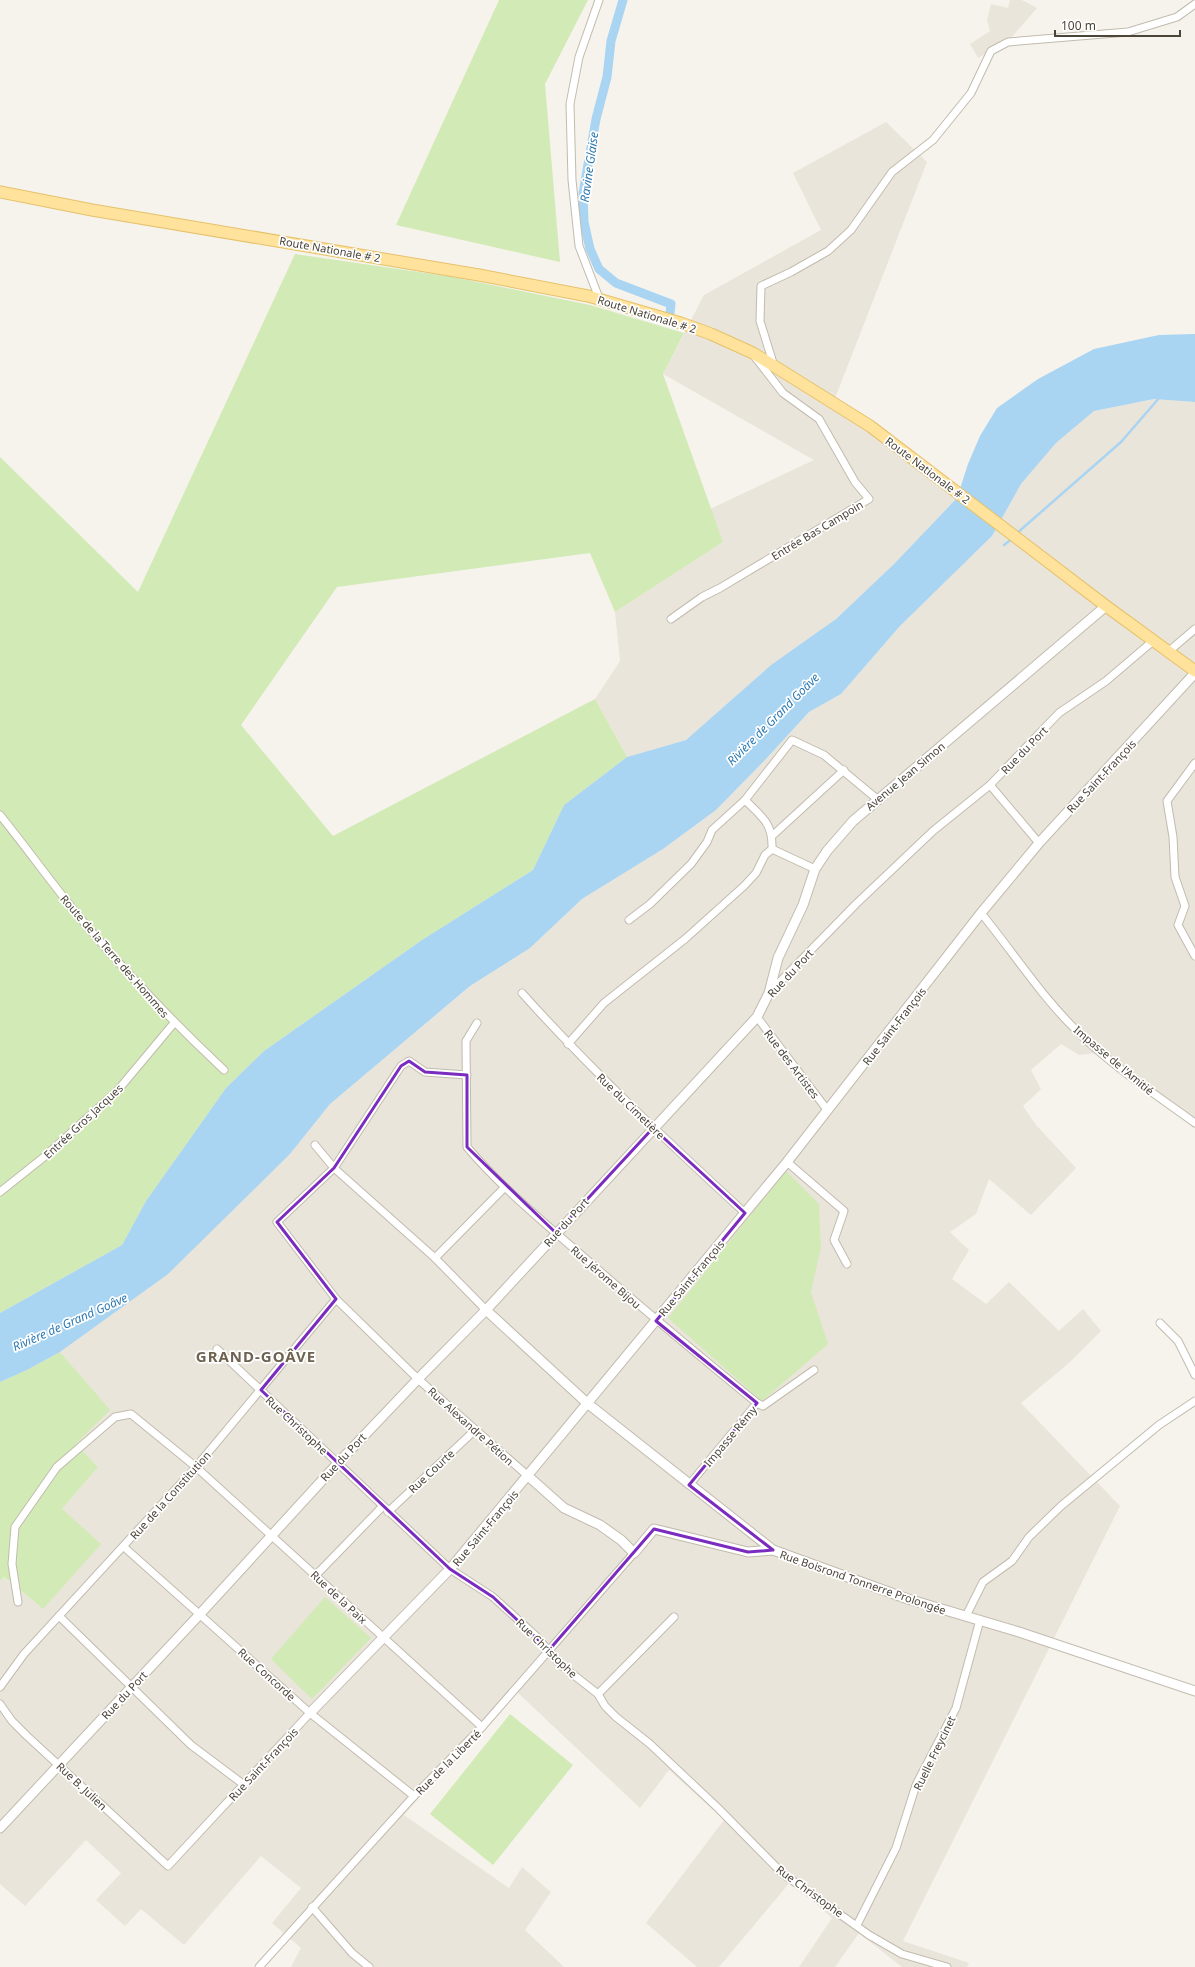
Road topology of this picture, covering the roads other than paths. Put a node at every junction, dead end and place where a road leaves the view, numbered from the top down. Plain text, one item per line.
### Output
1 (599, 0) edge
2 (1195, 4) edge
3 (0, 192) edge
4 (599, 298) junction
5 (753, 354) junction
6 (774, 366) junction
7 (1106, 606) junction
8 (671, 619) dead end
9 (1195, 629) edge
10 (1153, 641) junction
11 (1168, 652) junction
12 (1195, 672) edge
13 (1195, 763) edge
14 (844, 770) junction
15 (990, 785) junction
16 (877, 799) junction
17 (745, 800) junction
18 (0, 815) edge
19 (772, 836) junction
20 (1039, 843) junction
21 (772, 849) junction
22 (815, 870) junction
23 (981, 913) junction
24 (629, 920) dead end
25 (1195, 956) edge
26 (522, 993) dead end
27 (769, 993) junction
28 (757, 1017) junction
29 (174, 1023) junction
30 (477, 1023) dead end
31 (568, 1044) junction
32 (224, 1070) dead end
33 (467, 1075) junction
34 (828, 1111) junction
35 (1195, 1123) edge
36 (653, 1128) junction
37 (315, 1145) dead end
38 (787, 1162) junction
39 (334, 1168) junction
40 (505, 1187) junction
41 (0, 1192) edge
42 (745, 1213) junction
43 (556, 1233) junction
44 (435, 1258) junction
45 (847, 1264) dead end
46 (336, 1299) junction
47 (486, 1310) junction
48 (656, 1321) junction
49 (1160, 1323) dead end
50 (217, 1349) dead end
51 (814, 1370) dead end
52 (1195, 1375) edge
53 (418, 1379) junction
54 (261, 1390) junction
55 (1195, 1401) edge
56 (587, 1403) junction
57 (757, 1403) junction
58 (474, 1431) junction
59 (338, 1463) junction
60 (196, 1467) junction
61 (528, 1476) junction
62 (689, 1485) junction
63 (385, 1509) junction
64 (272, 1534) junction
65 (124, 1547) junction
66 (773, 1550) junction
67 (634, 1553) junction
68 (450, 1569) junction
69 (316, 1575) junction
70 (18, 1602) dead end
71 (200, 1614) junction
72 (59, 1616) junction
73 (966, 1616) junction
74 (674, 1617) dead end
75 (980, 1620) junction
76 (383, 1638) junction
77 (549, 1650) junction
78 (132, 1686) junction
79 (0, 1687) edge
80 (1195, 1691) edge
81 (598, 1694) junction
82 (0, 1704) edge
83 (310, 1713) junction
84 (482, 1727) junction
85 (59, 1764) junction
86 (243, 1784) junction
87 (414, 1796) junction
88 (0, 1828) edge
89 (168, 1866) joint
90 (312, 1907) junction
91 (857, 1925) junction
92 (259, 1967) edge
93 (369, 1967) edge
94 (947, 1967) edge

1 - 4 street
2 - 6 street
3 - 4 main road, Route Nationale # 2
4 - 5 main road, Route Nationale # 2
5 - 6 main road, Route Nationale # 2
5 - 8 street, Entrée Bas Campoin
6 - 7 main road, Route Nationale # 2
7 - 10 main road, Route Nationale # 2
7 - 16 street, Avenue Jean Simon
9 - 11 street
10 - 11 main road, Route Nationale # 2
10 - 15 street, Rue du Port
11 - 12 main road, Route Nationale # 2
12 - 20 street, Rue Saint-François
13 - 25 street
14 - 16 street
14 - 17 street
14 - 19 street
15 - 20 street
15 - 27 street, Rue du Port
16 - 22 street, Avenue Jean Simon
17 - 19 street
17 - 24 street
18 - 29 street, Route de la Terre des Hommes
19 - 21 street
20 - 23 street, Rue Saint-François
21 - 22 street
21 - 31 street
22 - 27 street, Avenue Jean Simon
23 - 34 street, Rue Saint-François
23 - 35 street, Impasse de l'Amitié
26 - 31 street, Rue du Cimetière
27 - 28 street, Rue du Port
28 - 34 street, Rue des Artistes
28 - 36 street, Rue du Port
29 - 32 street, Route de la Terre des Hommes
29 - 41 street, Entrée Gros Jacques
30 - 33 street, Rue Jérome Bijou
31 - 36 street, Rue du Cimetière
33 - 39 street
33 - 40 street, Rue Jérome Bijou
34 - 38 street, Rue Saint-François
36 - 42 street, Rue du Cimetière
36 - 43 street, Rue du Port
37 - 39 street
38 - 42 street, Rue Saint-François
38 - 45 street
39 - 44 street
39 - 46 street, Rue Alexandre Pétion
40 - 43 street, Rue Jérome Bijou
40 - 44 street
42 - 48 street, Rue Saint-François
43 - 47 street, Rue du Port
43 - 48 street, Rue Jérome Bijou
44 - 47 street
46 - 53 street, Rue Alexandre Pétion
46 - 54 street, Rue de la Constitution
47 - 53 street, Rue du Port
47 - 56 street, Rue Boisrond Tonnerre Prolongée
48 - 56 street, Rue Saint-François
48 - 57 street, Rue Jérome Bijou
49 - 52 street
50 - 54 street, Rue Christophe
51 - 57 street, Impasse Rémy
53 - 58 street, Rue Alexandre Pétion
53 - 59 street, Rue du Port
54 - 59 street, Rue Christophe
54 - 60 street, Rue de la Constitution
55 - 73 street
56 - 61 street, Rue Saint-François
56 - 62 street, Rue Boisrond Tonnerre Prolongée
57 - 62 street, Impasse Rémy
58 - 61 street, Rue Alexandre Pétion
58 - 63 street, Rue Courte
59 - 63 street, Rue Christophe
59 - 64 street, Rue du Port
60 - 64 street, Rue de la Paix
60 - 65 street, Rue de la Constitution
60 - 70 street, Rue de la Paix
61 - 67 street, Rue Alexandre Pétion
61 - 68 street, Rue Saint-François
62 - 66 street, Rue Boisrond Tonnerre Prolongée
63 - 68 street, Rue Christophe
63 - 69 street, Rue Courte
64 - 69 street, Rue de la Paix
64 - 71 street, Rue du Port
65 - 71 street, Rue Concorde
65 - 72 street, Rue de la Constitution
66 - 67 street
66 - 73 street, Rue Boisrond Tonnerre Prolongée
67 - 77 street, Rue de la Liberté
68 - 76 street, Rue Saint-François
68 - 77 street, Rue Christophe
69 - 76 street, Rue de la Paix
71 - 78 street, Rue du Port
71 - 83 street, Rue Concorde
72 - 78 street
72 - 79 street, Rue de la Constitution
73 - 75 street, Rue Boisrond Tonnerre Prolongée
74 - 81 street
75 - 80 street, Rue Boisrond Tonnerre Prolongée
75 - 91 street, Ruelle Freycinet
76 - 83 street, Rue Saint-François
76 - 84 street, Rue de la Paix
77 - 81 street, Rue Christophe
77 - 84 street, Rue de la Liberté
78 - 85 street, Rue du Port
78 - 86 street
81 - 91 street, Rue Christophe
82 - 85 street, Rue B. Julien
83 - 86 street, Rue Saint-François
83 - 87 street, Rue Concorde
84 - 87 street, Rue de la Liberté
85 - 88 street, Rue du Port
85 - 89 street, Rue B. Julien
86 - 89 street, Rue Saint-François
87 - 90 street, Rue de la Liberté
90 - 92 street, Rue de la Liberté
90 - 93 street
91 - 94 street, Rue Christophe

